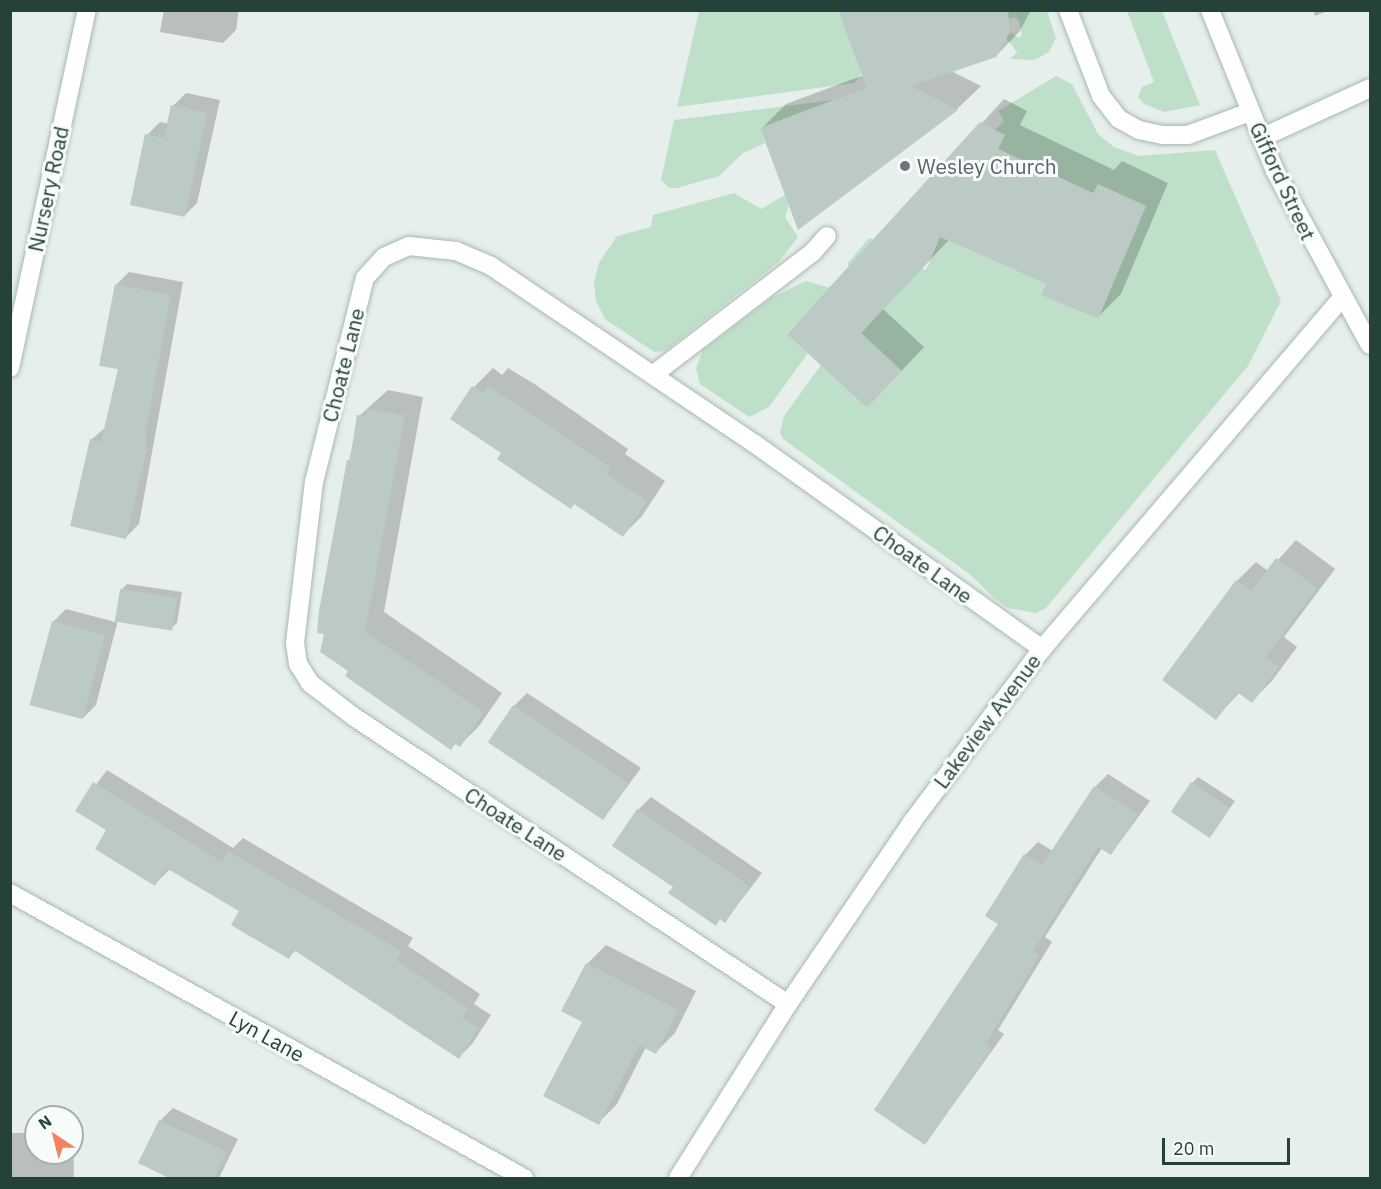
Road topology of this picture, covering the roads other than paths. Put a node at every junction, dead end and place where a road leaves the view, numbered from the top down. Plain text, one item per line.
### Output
1 (87, 10) edge
2 (1068, 10) edge
3 (1210, 10) edge
4 (1371, 88) edge
5 (1250, 112) junction
6 (1261, 138) junction
7 (827, 236) dead end
8 (1342, 298) junction
9 (14, 326) edge
10 (1371, 345) edge
11 (10, 369) edge
12 (654, 374) junction
13 (1042, 649) junction
14 (10, 893) edge
15 (788, 1004) junction
16 (524, 1179) edge
17 (678, 1179) edge

1 - 9 street, Nursery Road
2 - 5 street
3 - 5 street, Gifford Street
4 - 6 street
5 - 6 street, Gifford Street
6 - 8 street, Gifford Street
7 - 12 street
8 - 10 street, Gifford Street
8 - 13 street, Lakeview Avenue
9 - 11 street, Nursery Road
12 - 13 street, Choate Lane
12 - 15 street, Choate Lane
13 - 15 street, Lakeview Avenue
14 - 16 street, Lyn Lane
15 - 17 street, Lakeview Avenue

